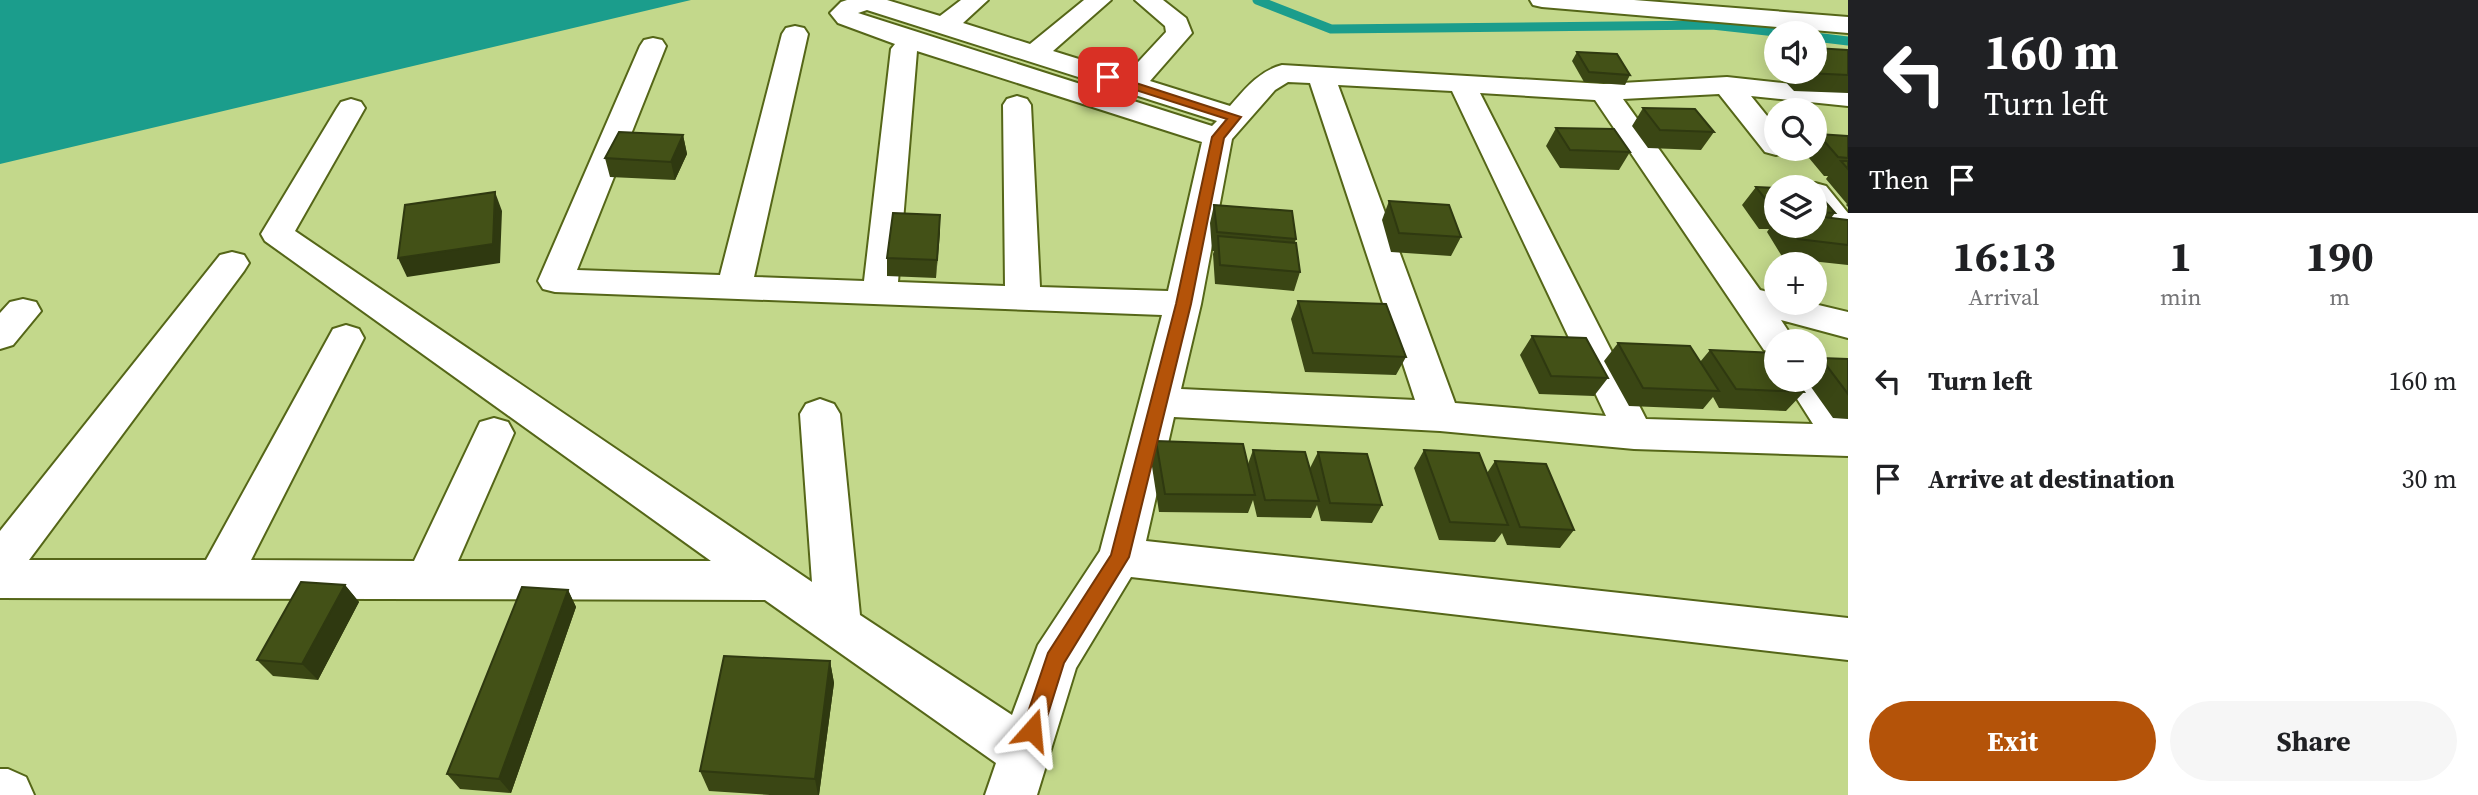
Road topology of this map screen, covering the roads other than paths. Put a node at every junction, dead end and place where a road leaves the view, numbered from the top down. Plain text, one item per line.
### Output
1 (976, 0) edge
2 (1099, 0) edge
3 (1147, 0) edge
4 (1542, 0) edge
5 (1848, 25) edge
6 (944, 26) junction
7 (795, 34) dead end
8 (653, 46) dead end
9 (904, 49) dead end
10 (1034, 54) junction
11 (1321, 75) junction
12 (1461, 82) junction
13 (1132, 85) junction
14 (1727, 85) junction
15 (1604, 92) junction
16 (1848, 98) edge
17 (1017, 105) dead end
18 (351, 108) dead end
19 (1226, 127) junction
20 (1764, 131) edge
21 (1789, 161) edge
22 (1800, 175) edge
23 (1827, 208) edge
24 (1848, 234) edge
25 (232, 263) dead end
26 (734, 287) junction
27 (880, 292) junction
28 (1023, 297) junction
29 (1749, 299) junction
30 (1184, 304) junction
31 (1848, 326) edge
32 (1769, 329) edge
33 (346, 338) dead end
34 (1813, 392) edge
35 (1160, 402) junction
36 (820, 414) dead end
37 (1440, 416) junction
38 (494, 433) dead end
39 (1634, 435) junction
40 (1847, 440) edge
41 (1120, 557) junction
42 (0, 564) edge
43 (0, 579) edge
44 (218, 580) junction
45 (427, 580) junction
46 (777, 581) junction
47 (838, 626) junction
48 (1848, 639) edge
49 (1018, 774) edge
50 (0, 795) edge
51 (8, 795) edge

1 - 6 street
2 - 10 street
3 - 13 street
4 - 5 street
6 - 10 street
6 - 19 street
7 - 26 street
8 - 26 street
9 - 27 street
10 - 13 street
11 - 12 street
11 - 19 street
11 - 37 street
12 - 15 street
12 - 39 street
13 - 19 street
14 - 15 street
14 - 16 street
14 - 20 street
15 - 29 street
17 - 28 street
18 - 46 street
19 - 30 street
21 - 22 street
23 - 24 street
25 - 42 street
26 - 27 street
27 - 28 street
28 - 30 street
29 - 31 street
29 - 32 street
30 - 35 street
33 - 44 street
34 - 40 street
35 - 37 street
35 - 41 street
36 - 47 street
37 - 39 street
38 - 45 street
39 - 40 street
41 - 48 street
41 - 49 street
43 - 44 street
44 - 45 street
45 - 46 street
46 - 47 street
47 - 49 street
50 - 51 street

